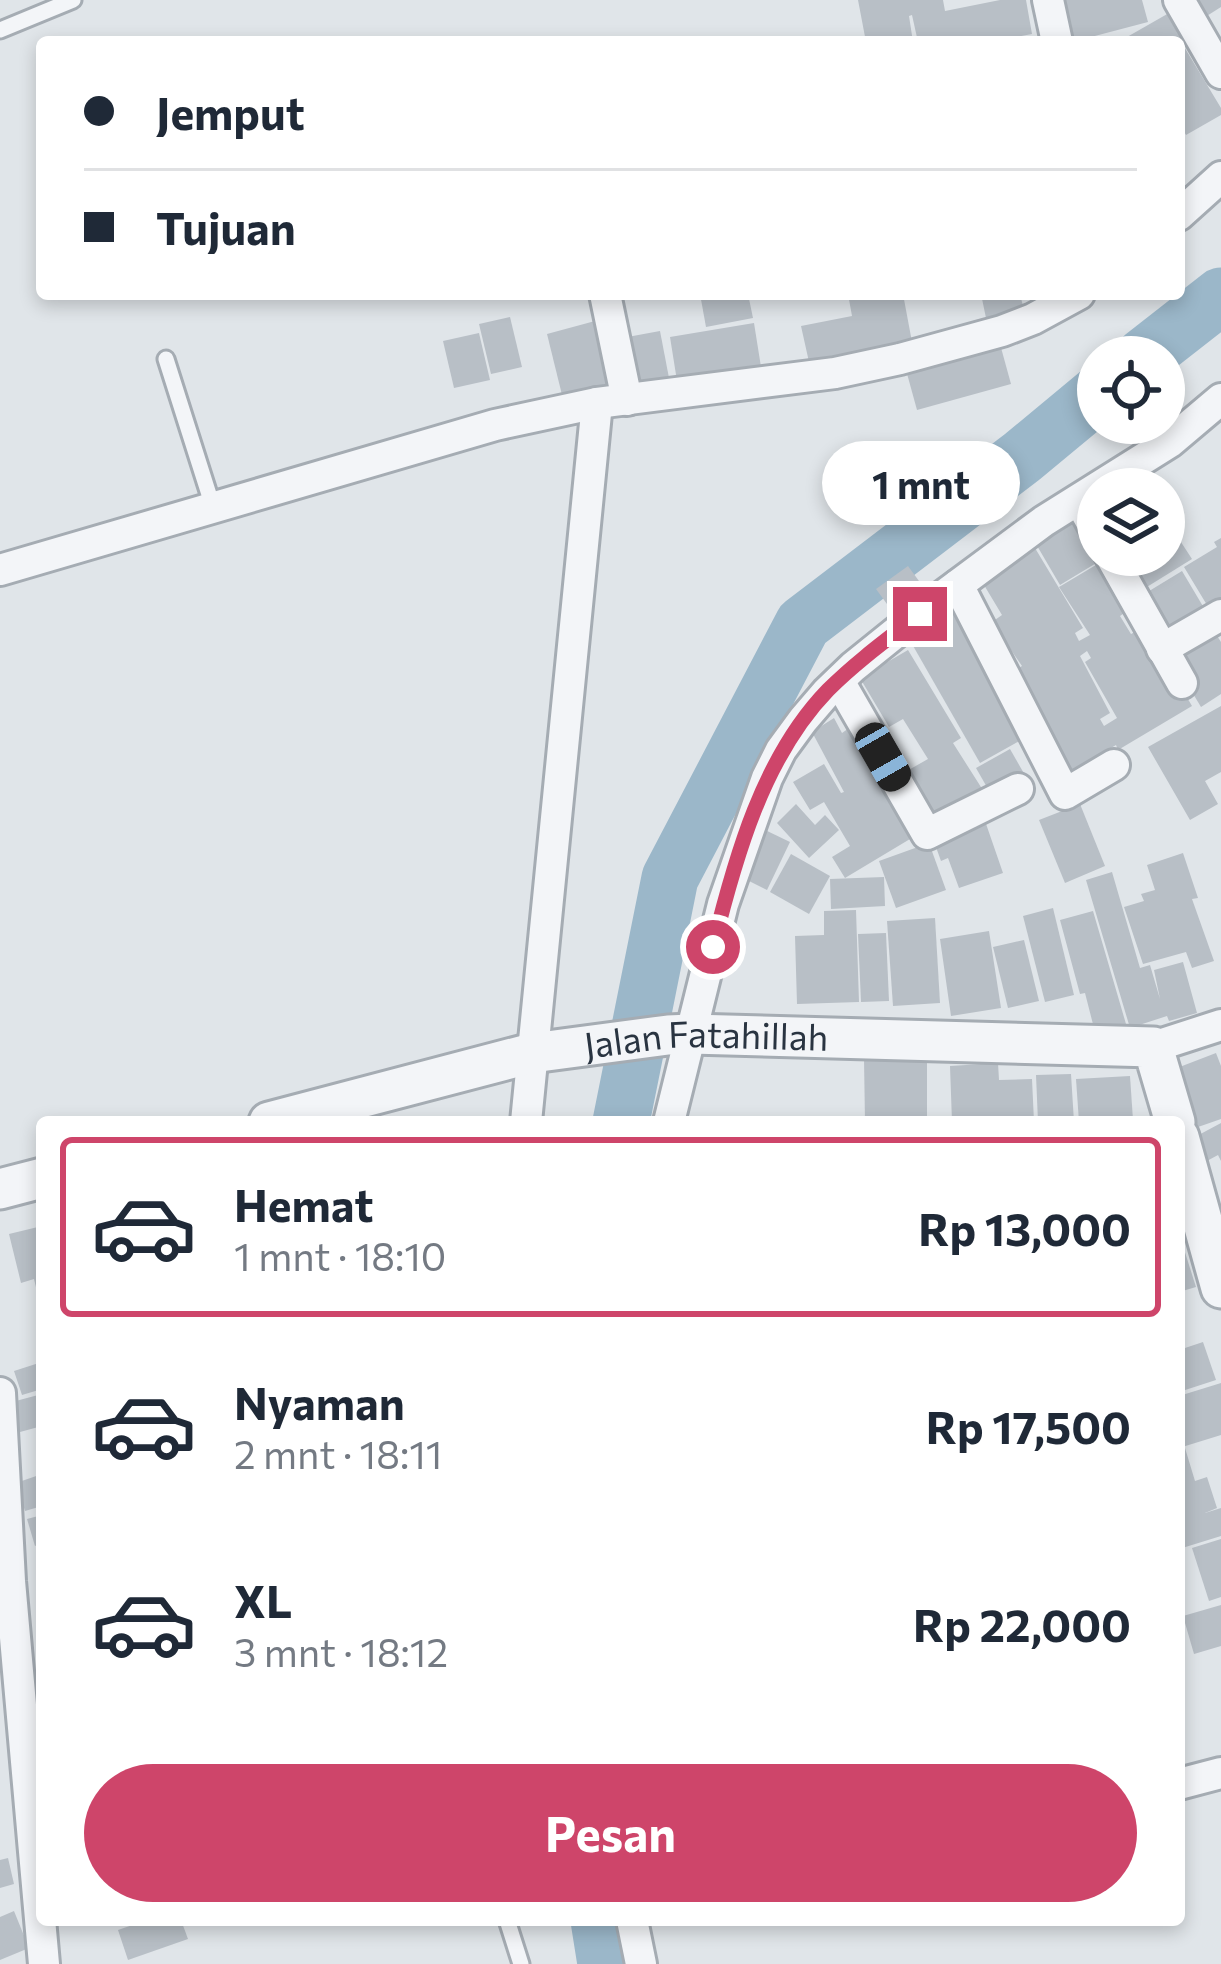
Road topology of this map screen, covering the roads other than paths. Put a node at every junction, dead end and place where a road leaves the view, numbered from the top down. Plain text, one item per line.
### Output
1 (73, 0) edge
2 (1048, 0) edge
3 (1179, 0) edge
4 (0, 30) edge
5 (1056, 36) edge
6 (1221, 73) edge
7 (1221, 177) edge
8 (1185, 210) edge
9 (605, 300) edge
10 (1068, 300) edge
11 (166, 359) dead end
12 (1221, 399) edge
13 (612, 402) junction
14 (1129, 468) edge
15 (1077, 501) edge
16 (214, 507) junction
17 (0, 570) edge
18 (1122, 576) edge
19 (958, 585) junction
20 (1221, 616) edge
21 (1162, 649) junction
22 (839, 681) junction
23 (1182, 683) dead end
24 (1114, 765) dead end
25 (1018, 789) dead end
26 (1221, 1025) edge
27 (680, 1035) junction
28 (1153, 1047) junction
29 (544, 1052) junction
30 (293, 1116) edge
31 (528, 1116) edge
32 (670, 1116) edge
33 (1173, 1116) edge
34 (1185, 1159) edge
35 (36, 1180) edge
36 (0, 1189) edge
37 (1221, 1288) edge
38 (0, 1393) edge
39 (36, 1573) edge
40 (10, 1581) junction
41 (30, 1666) edge
42 (1221, 1773) edge
43 (34, 1776) edge
44 (1185, 1782) edge
45 (36, 1814) edge
46 (42, 1926) edge
47 (509, 1926) edge
48 (635, 1926) edge
49 (44, 1964) edge
50 (520, 1964) edge
51 (641, 1964) edge

1 - 4 lane
2 - 5 street
3 - 6 street
7 - 8 street
9 - 13 street
10 - 13 street
11 - 16 lane
12 - 14 street
13 - 16 street
13 - 29 street
15 - 19 street
16 - 17 street
18 - 21 street
19 - 22 street
19 - 24 street
20 - 21 street
21 - 23 street
22 - 25 street
22 - 27 street
26 - 28 street, Jalan Fatahillah
27 - 28 street, Jalan Fatahillah
27 - 29 street, Jalan Fatahillah
27 - 32 street
28 - 33 street
29 - 30 street, Jalan Fatahillah
29 - 31 street
34 - 37 street
35 - 36 street
38 - 40 street
39 - 40 street
40 - 41 street
41 - 43 street
42 - 44 street
43 - 45 street
46 - 49 street
47 - 50 lane
48 - 51 street

